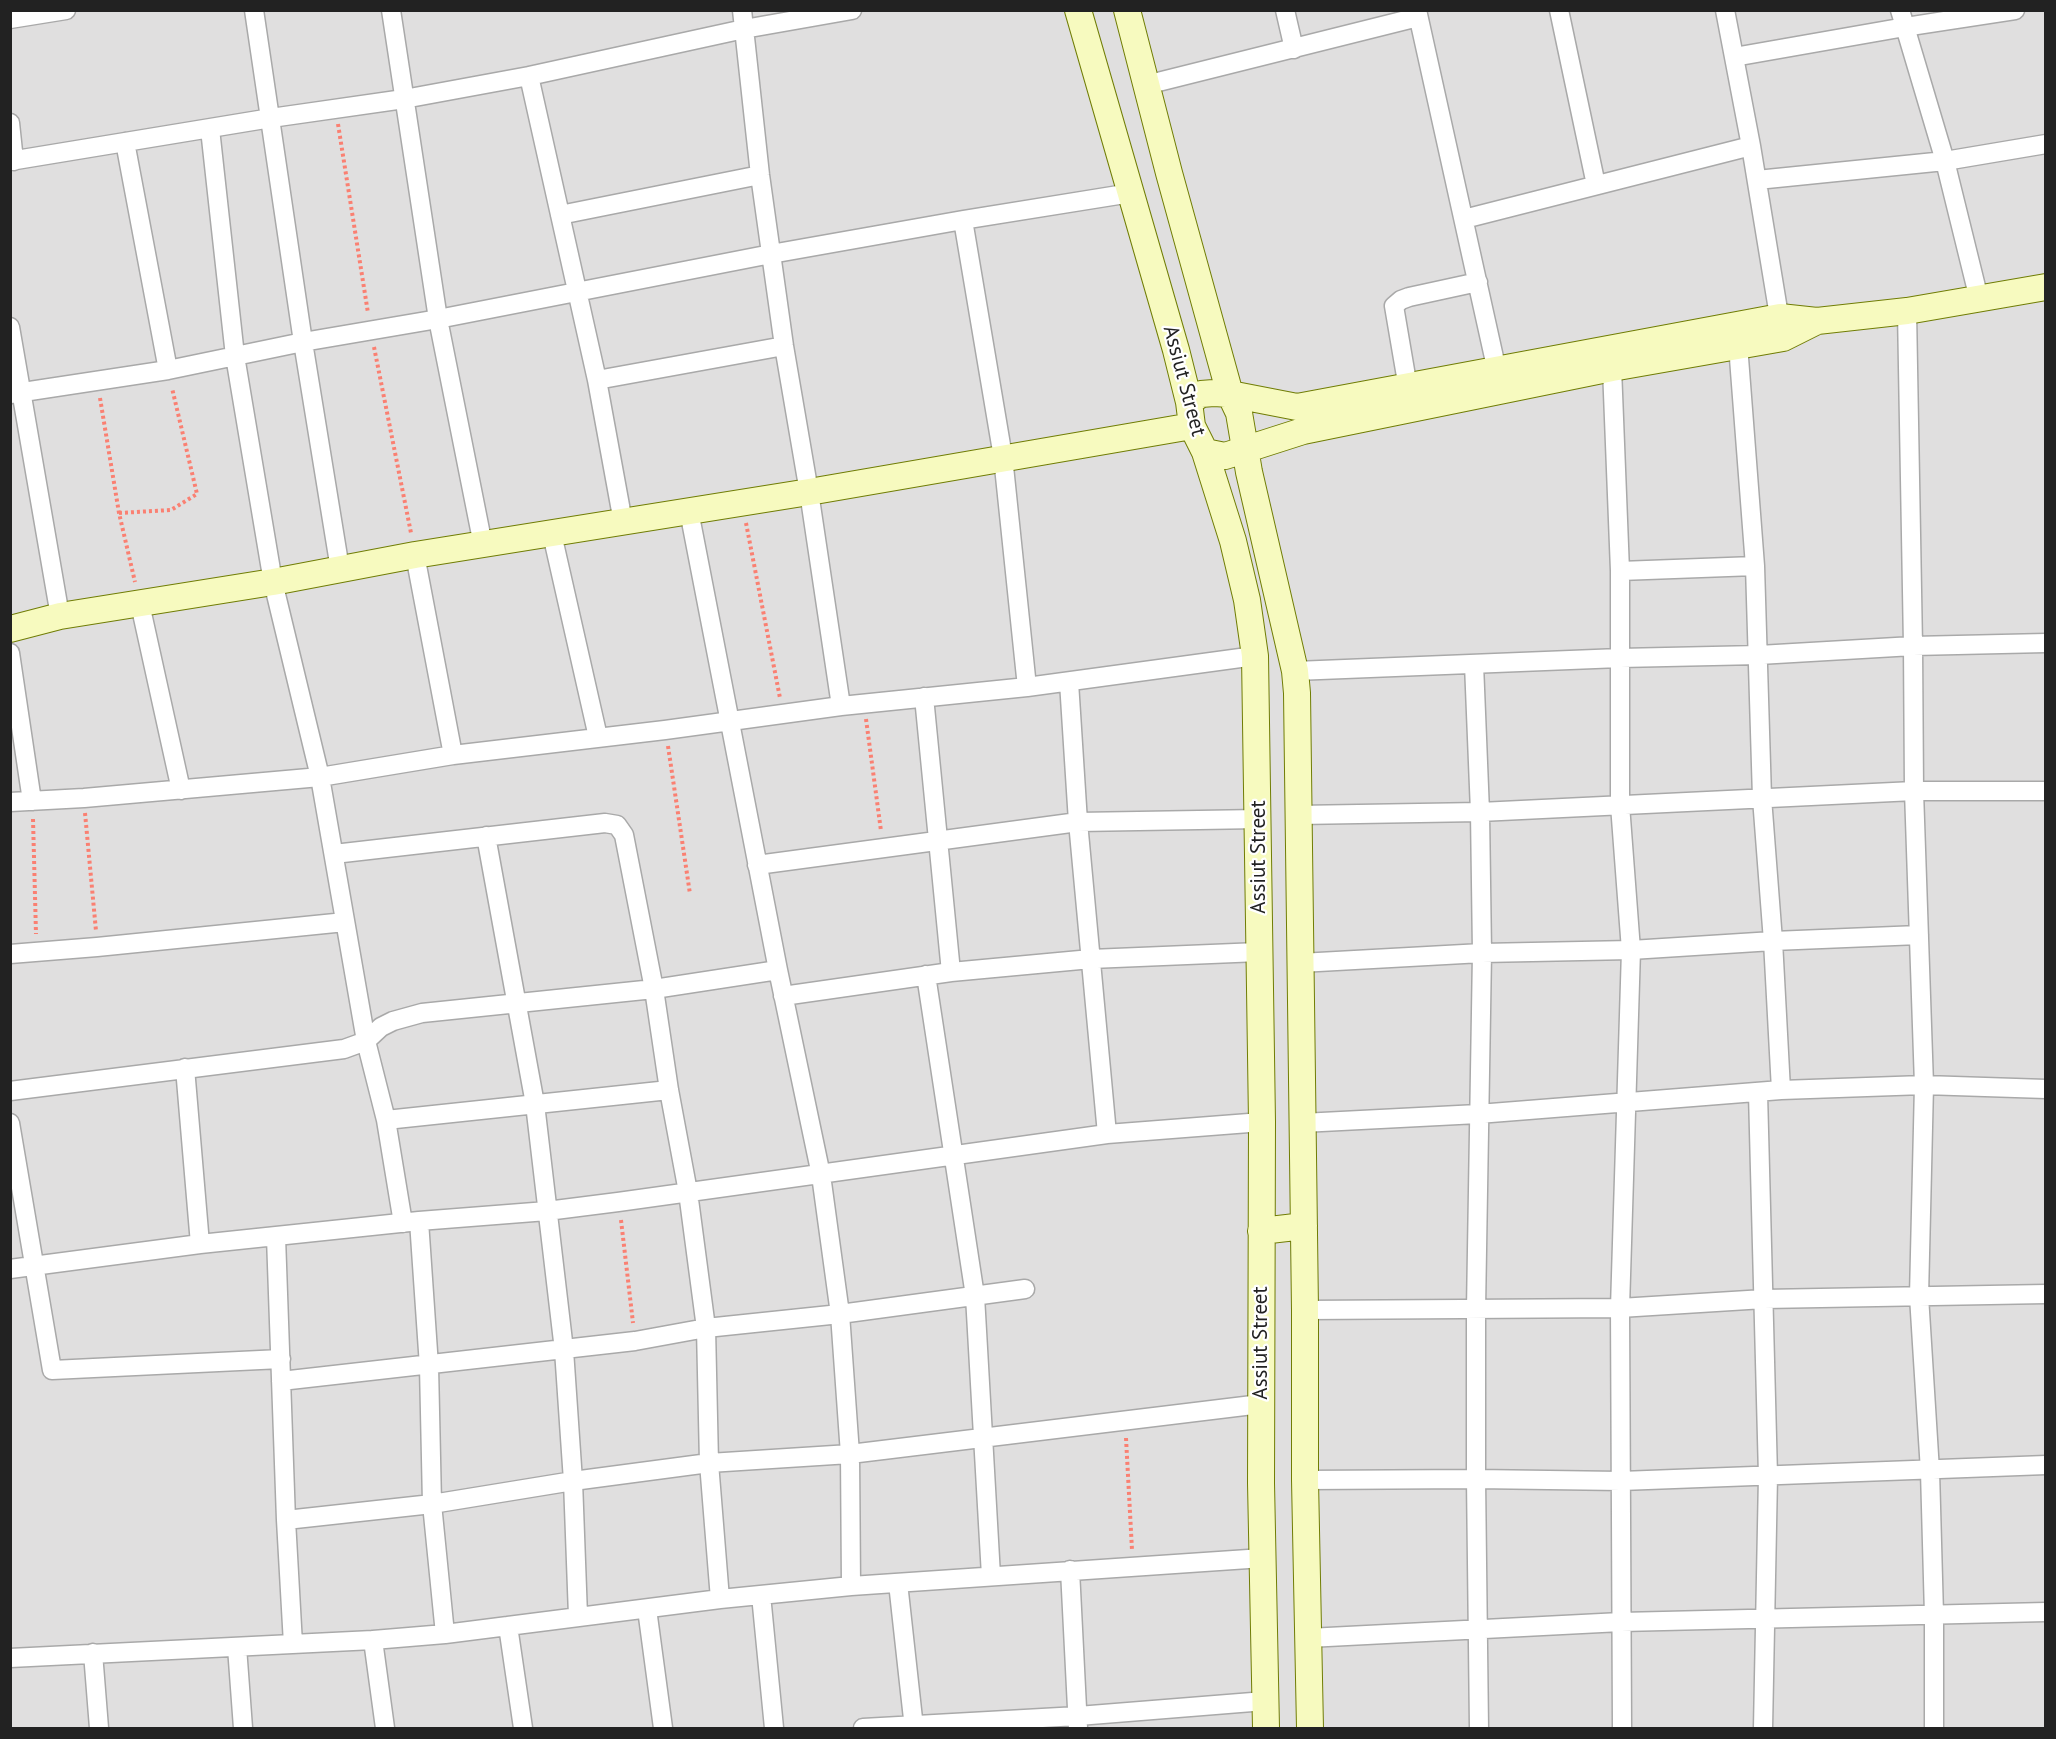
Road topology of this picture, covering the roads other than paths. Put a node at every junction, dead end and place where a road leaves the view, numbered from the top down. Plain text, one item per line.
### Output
1 (66, 10) edge
2 (254, 10) edge
3 (391, 10) edge
4 (852, 10) edge
5 (1078, 10) edge
6 (1127, 10) edge
7 (1285, 10) edge
8 (1559, 10) edge
9 (1725, 10) edge
10 (2015, 10) edge
11 (1417, 14) edge
12 (10, 19) edge
13 (1903, 19) edge
14 (743, 20) edge
15 (1294, 49) junction
16 (1734, 57) junction
17 (529, 76) junction
18 (1146, 85) junction
19 (404, 99) junction
20 (271, 118) junction
21 (10, 123) edge
22 (210, 129) junction
23 (125, 142) junction
24 (2046, 144) edge
25 (1751, 146) junction
26 (12, 161) edge
27 (1945, 161) junction
28 (760, 175) junction
29 (1757, 180) junction
30 (1596, 185) junction
31 (1131, 193) junction
32 (560, 215) junction
33 (1464, 219) junction
34 (963, 220) junction
35 (771, 254) junction
36 (1478, 282) junction
37 (2046, 287) edge
38 (579, 292) junction
39 (1978, 299) junction
40 (1907, 311) junction
41 (438, 319) junction
42 (10, 327) edge
43 (1781, 327) junction
44 (303, 342) junction
45 (1738, 345) junction
46 (784, 346) junction
47 (235, 356) junction
48 (1612, 368) junction
49 (168, 370) junction
50 (1497, 371) junction
51 (597, 380) junction
52 (1408, 388) junction
53 (16, 393) edge
54 (1230, 394) junction
55 (1191, 414) junction
56 (1300, 419) junction
57 (1246, 449) junction
58 (1205, 452) junction
59 (1003, 458) junction
60 (809, 492) junction
61 (689, 511) junction
62 (623, 522) junction
63 (552, 534) junction
64 (483, 545) junction
65 (416, 555) junction
66 (1755, 566) junction
67 (340, 569) junction
68 (1620, 571) junction
69 (273, 582) junction
70 (140, 604) junction
71 (60, 616) junction
72 (10, 629) edge
73 (2046, 643) edge
74 (1913, 646) junction
75 (10, 653) edge
76 (1759, 655) junction
77 (1255, 656) junction
78 (1620, 657) junction
79 (1474, 664) junction
80 (1295, 671) junction
81 (1069, 682) junction
82 (1027, 687) junction
83 (924, 697) junction
84 (841, 706) junction
85 (730, 720) junction
86 (598, 737) junction
87 (453, 755) junction
88 (320, 777) junction
89 (181, 790) junction
90 (1914, 791) junction
91 (2046, 791) edge
92 (1762, 798) junction
93 (32, 801) junction
94 (10, 802) edge
95 (1620, 805) junction
96 (1480, 812) junction
97 (1298, 815) junction
98 (1259, 819) junction
99 (1078, 822) junction
100 (486, 836) junction
101 (939, 839) junction
102 (334, 854) junction
103 (757, 865) junction
104 (345, 922) junction
105 (1919, 935) junction
106 (1773, 941) junction
107 (1631, 950) junction
108 (1259, 952) junction
109 (1482, 953) junction
110 (10, 954) edge
111 (1091, 959) junction
112 (1300, 963) junction
113 (778, 970) junction
114 (951, 972) junction
115 (926, 975) junction
116 (654, 989) junction
117 (783, 996) junction
118 (518, 1004) junction
119 (366, 1041) junction
120 (185, 1068) junction
121 (1924, 1085) junction
122 (2046, 1089) edge
123 (669, 1090) junction
124 (1781, 1090) junction
125 (10, 1091) edge
126 (1758, 1093) junction
127 (1625, 1103) junction
128 (535, 1104) junction
129 (1478, 1114) junction
130 (386, 1120) junction
131 (1262, 1122) junction
132 (1302, 1123) junction
133 (10, 1124) edge
134 (1107, 1134) junction
135 (955, 1155) junction
136 (821, 1174) junction
137 (688, 1192) junction
138 (547, 1211) junction
139 (411, 1222) junction
140 (1304, 1226) junction
141 (1261, 1231) junction
142 (276, 1237) junction
143 (200, 1244) junction
144 (33, 1265) junction
145 (10, 1269) edge
146 (1025, 1289) dead end
147 (2046, 1294) edge
148 (975, 1296) junction
149 (1919, 1296) junction
150 (1764, 1299) junction
151 (1476, 1308) junction
152 (1620, 1308) junction
153 (1305, 1310) junction
154 (840, 1314) junction
155 (705, 1328) junction
156 (564, 1350) junction
157 (281, 1359) junction
158 (429, 1366) junction
159 (281, 1381) junction
160 (1261, 1404) junction
161 (984, 1437) junction
162 (850, 1454) junction
163 (709, 1463) junction
164 (2046, 1465) edge
165 (1930, 1471) junction
166 (1767, 1476) junction
167 (1476, 1479) junction
168 (1305, 1480) junction
169 (573, 1481) junction
170 (1621, 1481) junction
171 (432, 1504) junction
172 (286, 1520) junction
173 (1263, 1558) junction
174 (1070, 1570) junction
175 (991, 1576) junction
176 (898, 1583) junction
177 (851, 1586) junction
178 (761, 1595) junction
179 (720, 1599) junction
180 (647, 1609) junction
181 (2046, 1612) edge
182 (1934, 1616) junction
183 (578, 1617) junction
184 (1766, 1619) junction
185 (1621, 1622) junction
186 (508, 1626) junction
187 (1478, 1629) junction
188 (445, 1634) junction
189 (1308, 1638) junction
190 (373, 1640) junction
191 (293, 1644) junction
192 (237, 1647) junction
193 (93, 1653) junction
194 (10, 1658) edge
195 (1265, 1701) junction
196 (1078, 1722) edge
197 (914, 1727) edge
198 (99, 1728) edge
199 (243, 1728) edge
200 (385, 1728) edge
201 (524, 1728) edge
202 (663, 1728) edge
203 (774, 1728) edge
204 (863, 1728) edge
205 (1266, 1728) edge
206 (1310, 1728) edge
207 (1479, 1728) edge
208 (1622, 1728) edge
209 (1763, 1728) edge
210 (1934, 1728) edge

1 - 12 street
2 - 20 street
3 - 19 street
4 - 14 street
5 - 31 street, Assiut Street
6 - 18 street, Assiut Street
7 - 15 street
8 - 30 street
9 - 16 street
10 - 13 street
11 - 15 street
11 - 33 street
13 - 16 street
13 - 27 street
14 - 17 street
14 - 28 street
15 - 18 street
16 - 25 street
17 - 19 street
17 - 32 street
18 - 54 street, Assiut Street
19 - 20 street
19 - 41 street
20 - 22 street
20 - 44 street
21 - 26 street
22 - 23 street
22 - 47 street
23 - 26 street
23 - 49 street
24 - 27 street
25 - 29 street
25 - 30 street
27 - 29 street
27 - 39 street
28 - 32 street
28 - 35 street
29 - 43 street
30 - 33 street
31 - 34 street
31 - 55 street, Assiut Street
32 - 38 street
33 - 36 street
34 - 35 street
34 - 59 street
35 - 38 street
35 - 46 street
36 - 50 street
36 - 52 street
37 - 39 street
38 - 41 street
38 - 51 street
39 - 40 street
40 - 43 street
40 - 74 street
41 - 44 street
41 - 64 street
42 - 53 street
43 - 45 street
43 - 50 street
44 - 47 street
44 - 67 street
45 - 48 street
45 - 66 street
46 - 51 street
46 - 60 street
47 - 49 street
47 - 69 street
48 - 56 street
48 - 68 street
49 - 53 street
50 - 52 street
51 - 62 street
52 - 56 street
53 - 71 street
54 - 55 street
54 - 56 street
54 - 57 street, Assiut Street
55 - 58 street, Assiut Street
55 - 59 street
56 - 57 street
57 - 58 street
57 - 80 street, Assiut Street
58 - 77 street, Assiut Street
59 - 60 street
59 - 82 street
60 - 61 street
60 - 84 street
61 - 62 street
61 - 85 street
62 - 63 street
63 - 64 street
63 - 86 street
64 - 65 street
65 - 67 street
65 - 87 street
66 - 68 street
66 - 76 street
67 - 69 street
68 - 78 street
69 - 70 street
69 - 88 street
70 - 71 street
70 - 89 street
71 - 72 street
73 - 74 street
74 - 76 street
74 - 90 street
75 - 93 street
76 - 78 street
76 - 92 street
77 - 81 street
77 - 98 street, Assiut Street
78 - 79 street
78 - 95 street
79 - 80 street
79 - 96 street
80 - 97 street, Assiut Street
81 - 82 street
81 - 99 street
82 - 83 street
83 - 84 street
83 - 101 street
84 - 85 street
85 - 86 street
85 - 103 street
86 - 87 street
87 - 88 street
88 - 89 street
88 - 102 street
89 - 93 street
90 - 91 street
90 - 92 street
90 - 105 street
92 - 95 street
92 - 106 street
93 - 94 street
95 - 96 street
95 - 107 street
96 - 97 street
96 - 109 street
97 - 112 street, Assiut Street
98 - 99 street
98 - 108 street, Assiut Street
99 - 101 street
99 - 111 street
100 - 102 street
100 - 116 street
100 - 118 street
101 - 103 street
101 - 114 street
102 - 104 street
103 - 113 street
104 - 110 street
104 - 119 street
105 - 106 street
105 - 121 street
106 - 107 street
106 - 124 street
107 - 109 street
107 - 127 street
108 - 111 street
108 - 131 street, Assiut Street
109 - 112 street
109 - 129 street
111 - 114 street
111 - 134 street
112 - 132 street, Assiut Street
113 - 116 street
113 - 117 street
114 - 115 street
115 - 117 street
115 - 135 street
116 - 118 street
116 - 123 street
117 - 136 street
118 - 119 street
118 - 128 street
119 - 120 street
119 - 130 street
120 - 125 street
120 - 143 street
121 - 122 street
121 - 124 street
121 - 149 street
123 - 128 street
123 - 137 street
124 - 126 street
126 - 127 street
126 - 150 street
127 - 129 street
127 - 152 street
128 - 130 street
128 - 138 street
129 - 132 street
129 - 151 street
130 - 139 street
131 - 134 street
131 - 141 street, Assiut Street
132 - 140 street, Assiut Street
133 - 144 street
134 - 135 street
135 - 136 street
135 - 148 street
136 - 137 street
136 - 154 street
137 - 138 street
137 - 155 street
138 - 139 street
138 - 156 street
139 - 142 street
139 - 158 street
140 - 141 street
140 - 153 street, Assiut Street
141 - 160 street, Assiut Street
142 - 143 street
142 - 157 street
143 - 144 street
144 - 145 street
144 - 157 street
146 - 148 street
147 - 149 street
148 - 154 street
148 - 161 street
149 - 150 street
149 - 165 street
150 - 152 street
150 - 166 street
151 - 152 street
151 - 153 street
151 - 167 street
152 - 170 street
153 - 168 street, Assiut Street
154 - 155 street
154 - 162 street
155 - 156 street
155 - 163 street
156 - 158 street
156 - 169 street
157 - 159 street
158 - 159 street
158 - 171 street
159 - 172 street
160 - 161 street
160 - 173 street, Assiut Street
161 - 162 street
161 - 175 street
162 - 163 street
162 - 177 street
163 - 169 street
163 - 179 street
164 - 165 street
165 - 166 street
165 - 182 street
166 - 170 street
166 - 184 street
167 - 168 street
167 - 170 street
167 - 187 street
168 - 189 street, Assiut Street
169 - 171 street
169 - 183 street
170 - 185 street
171 - 172 street
171 - 188 street
172 - 191 street
173 - 174 street
173 - 195 street, Assiut Street
174 - 175 street
174 - 196 street
175 - 176 street
176 - 177 street
176 - 197 street
177 - 178 street
178 - 179 street
178 - 203 street
179 - 180 street
180 - 183 street
180 - 202 street
181 - 182 street
182 - 184 street
182 - 210 street
183 - 186 street
184 - 185 street
184 - 209 street
185 - 187 street
185 - 208 street
186 - 188 street
186 - 201 street
187 - 189 street
187 - 207 street
188 - 190 street
189 - 206 street, Assiut Street
190 - 191 street
190 - 200 street
191 - 192 street
192 - 193 street
192 - 199 street
193 - 194 street
193 - 198 street
195 - 196 street
195 - 205 street, Assiut Street
196 - 197 street
197 - 204 street

